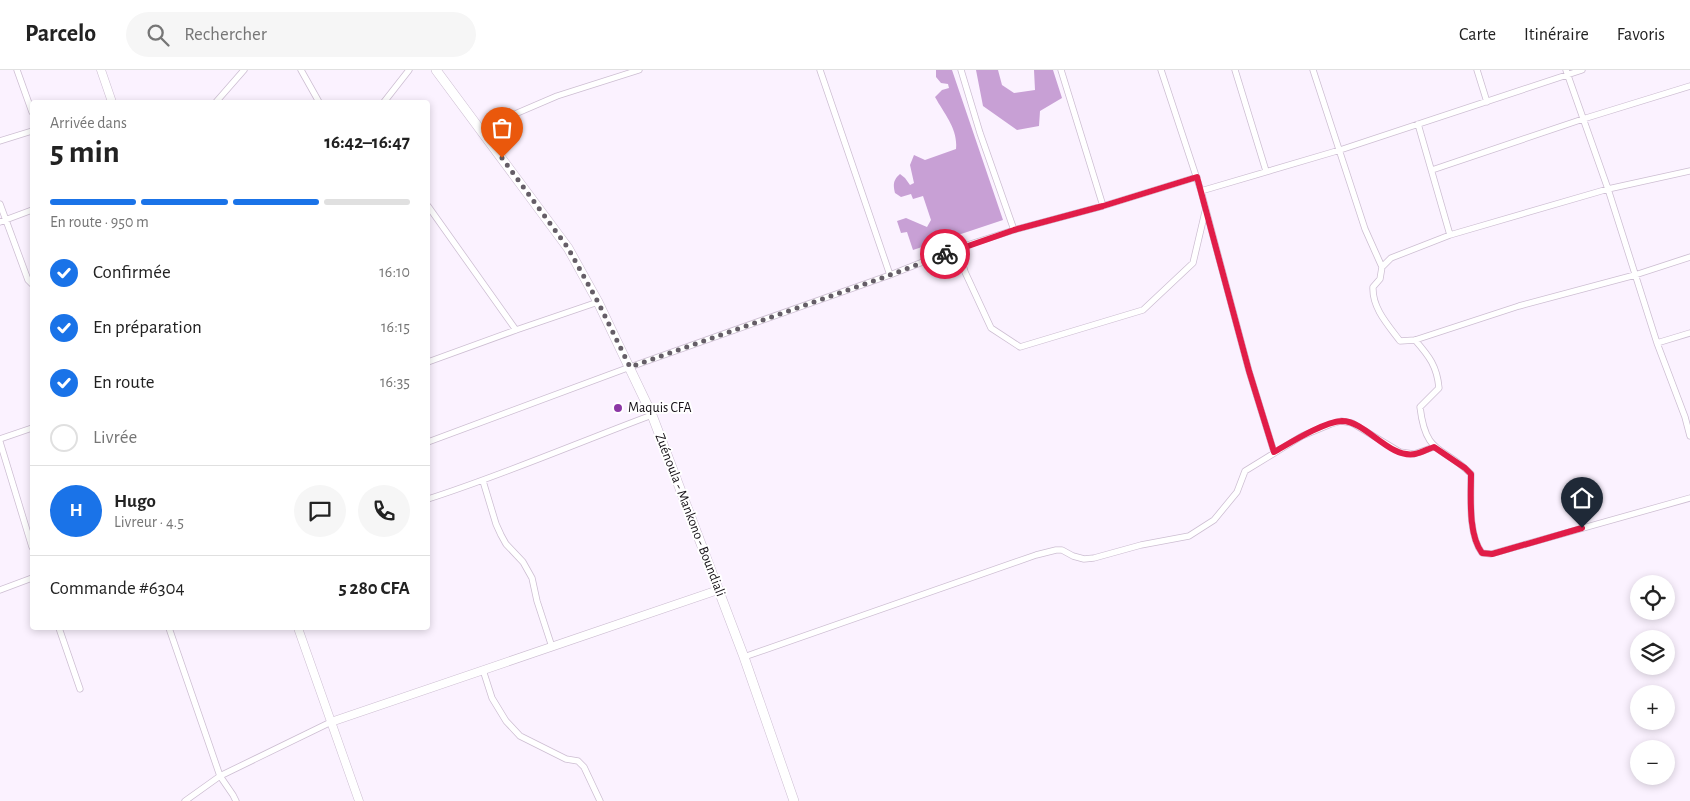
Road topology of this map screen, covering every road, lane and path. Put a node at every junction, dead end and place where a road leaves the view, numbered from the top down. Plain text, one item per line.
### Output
1 (18, 70) edge
2 (101, 70) edge
3 (244, 70) edge
4 (301, 70) edge
5 (409, 70) edge
6 (436, 70) edge
7 (639, 70) edge
8 (820, 70) edge
9 (961, 70) edge
10 (1061, 70) edge
11 (1161, 70) edge
12 (1234, 70) edge
13 (1313, 70) edge
14 (1477, 70) edge
15 (1582, 70) edge
16 (1566, 72) edge
17 (1690, 86) edge
18 (111, 100) edge
19 (218, 100) edge
20 (318, 100) edge
21 (386, 100) edge
22 (1487, 102) junction
23 (30, 106) edge
24 (1583, 119) junction
25 (1418, 124) junction
26 (480, 129) junction
27 (30, 132) edge
28 (0, 141) edge
29 (1340, 150) junction
30 (1432, 170) junction
31 (1690, 171) edge
32 (1266, 172) junction
33 (1197, 177) junction
34 (1608, 189) junction
35 (1201, 191) junction
36 (0, 204) edge
37 (1103, 206) junction
38 (430, 209) edge
39 (1205, 209) junction
40 (30, 211) edge
41 (3, 221) edge
42 (1014, 230) junction
43 (1450, 235) junction
44 (958, 248) junction
45 (1690, 257) edge
46 (1382, 267) junction
47 (890, 275) junction
48 (1635, 275) junction
49 (30, 282) edge
50 (598, 302) junction
51 (516, 330) junction
52 (1690, 333) edge
53 (1415, 340) junction
54 (1657, 343) junction
55 (430, 361) edge
56 (630, 367) junction
57 (652, 415) junction
58 (1688, 416) edge
59 (30, 429) edge
60 (1690, 436) edge
61 (0, 441) edge
62 (430, 441) edge
63 (1434, 447) junction
64 (1274, 452) junction
65 (483, 481) junction
66 (430, 498) edge
67 (1690, 498) edge
68 (30, 540) edge
69 (30, 579) edge
70 (0, 590) edge
71 (718, 590) junction
72 (60, 630) edge
73 (170, 630) edge
74 (299, 630) edge
75 (552, 647) junction
76 (744, 658) junction
77 (483, 670) junction
78 (80, 689) dead end
79 (331, 722) junction
80 (220, 776) junction
81 (185, 801) edge
82 (236, 801) edge
83 (359, 801) edge
84 (600, 801) edge
85 (794, 801) edge

1 - 23 street
2 - 18 street
3 - 19 street
4 - 20 street
5 - 21 street
6 - 26 main road, Zuénoula - Mankono - Boundiali
7 - 26 street
8 - 47 street
9 - 42 street
10 - 37 street
11 - 33 street
12 - 32 street
13 - 29 street
14 - 22 street
15 - 16 street
16 - 22 street
16 - 24 street
17 - 24 street
22 - 25 street
24 - 30 street
24 - 34 street
25 - 29 street
25 - 30 street
26 - 50 main road, Zuénoula - Mankono - Boundiali
27 - 28 street
29 - 32 street
29 - 46 street
30 - 43 street
31 - 34 street
32 - 35 street
33 - 35 street
33 - 37 street
34 - 43 street
34 - 48 street
35 - 39 street
36 - 41 street
37 - 42 street
38 - 51 street
39 - 44 street
39 - 64 street
40 - 41 street
41 - 49 street
42 - 44 street
43 - 46 street
44 - 47 street
45 - 48 street
46 - 53 street
47 - 56 street
48 - 53 street
48 - 54 street
50 - 51 street
50 - 56 main road, Zuénoula - Mankono - Boundiali
51 - 55 street
52 - 54 street
53 - 63 street
54 - 58 street
56 - 57 main road, Zuénoula - Mankono - Boundiali
56 - 62 street
57 - 65 street
57 - 71 main road, Zuénoula - Mankono - Boundiali
58 - 60 street
59 - 61 street
61 - 68 street
63 - 64 street
63 - 67 street
64 - 76 street
65 - 66 street
65 - 75 street
69 - 70 street
71 - 75 street
71 - 76 main road, Zuénoula - Mankono - Boundiali
72 - 78 street
73 - 80 street
74 - 79 street
75 - 77 street
76 - 85 main road, Zuénoula - Mankono - Boundiali
77 - 79 street
77 - 84 street
79 - 80 street
79 - 83 street
80 - 81 street
80 - 82 street

